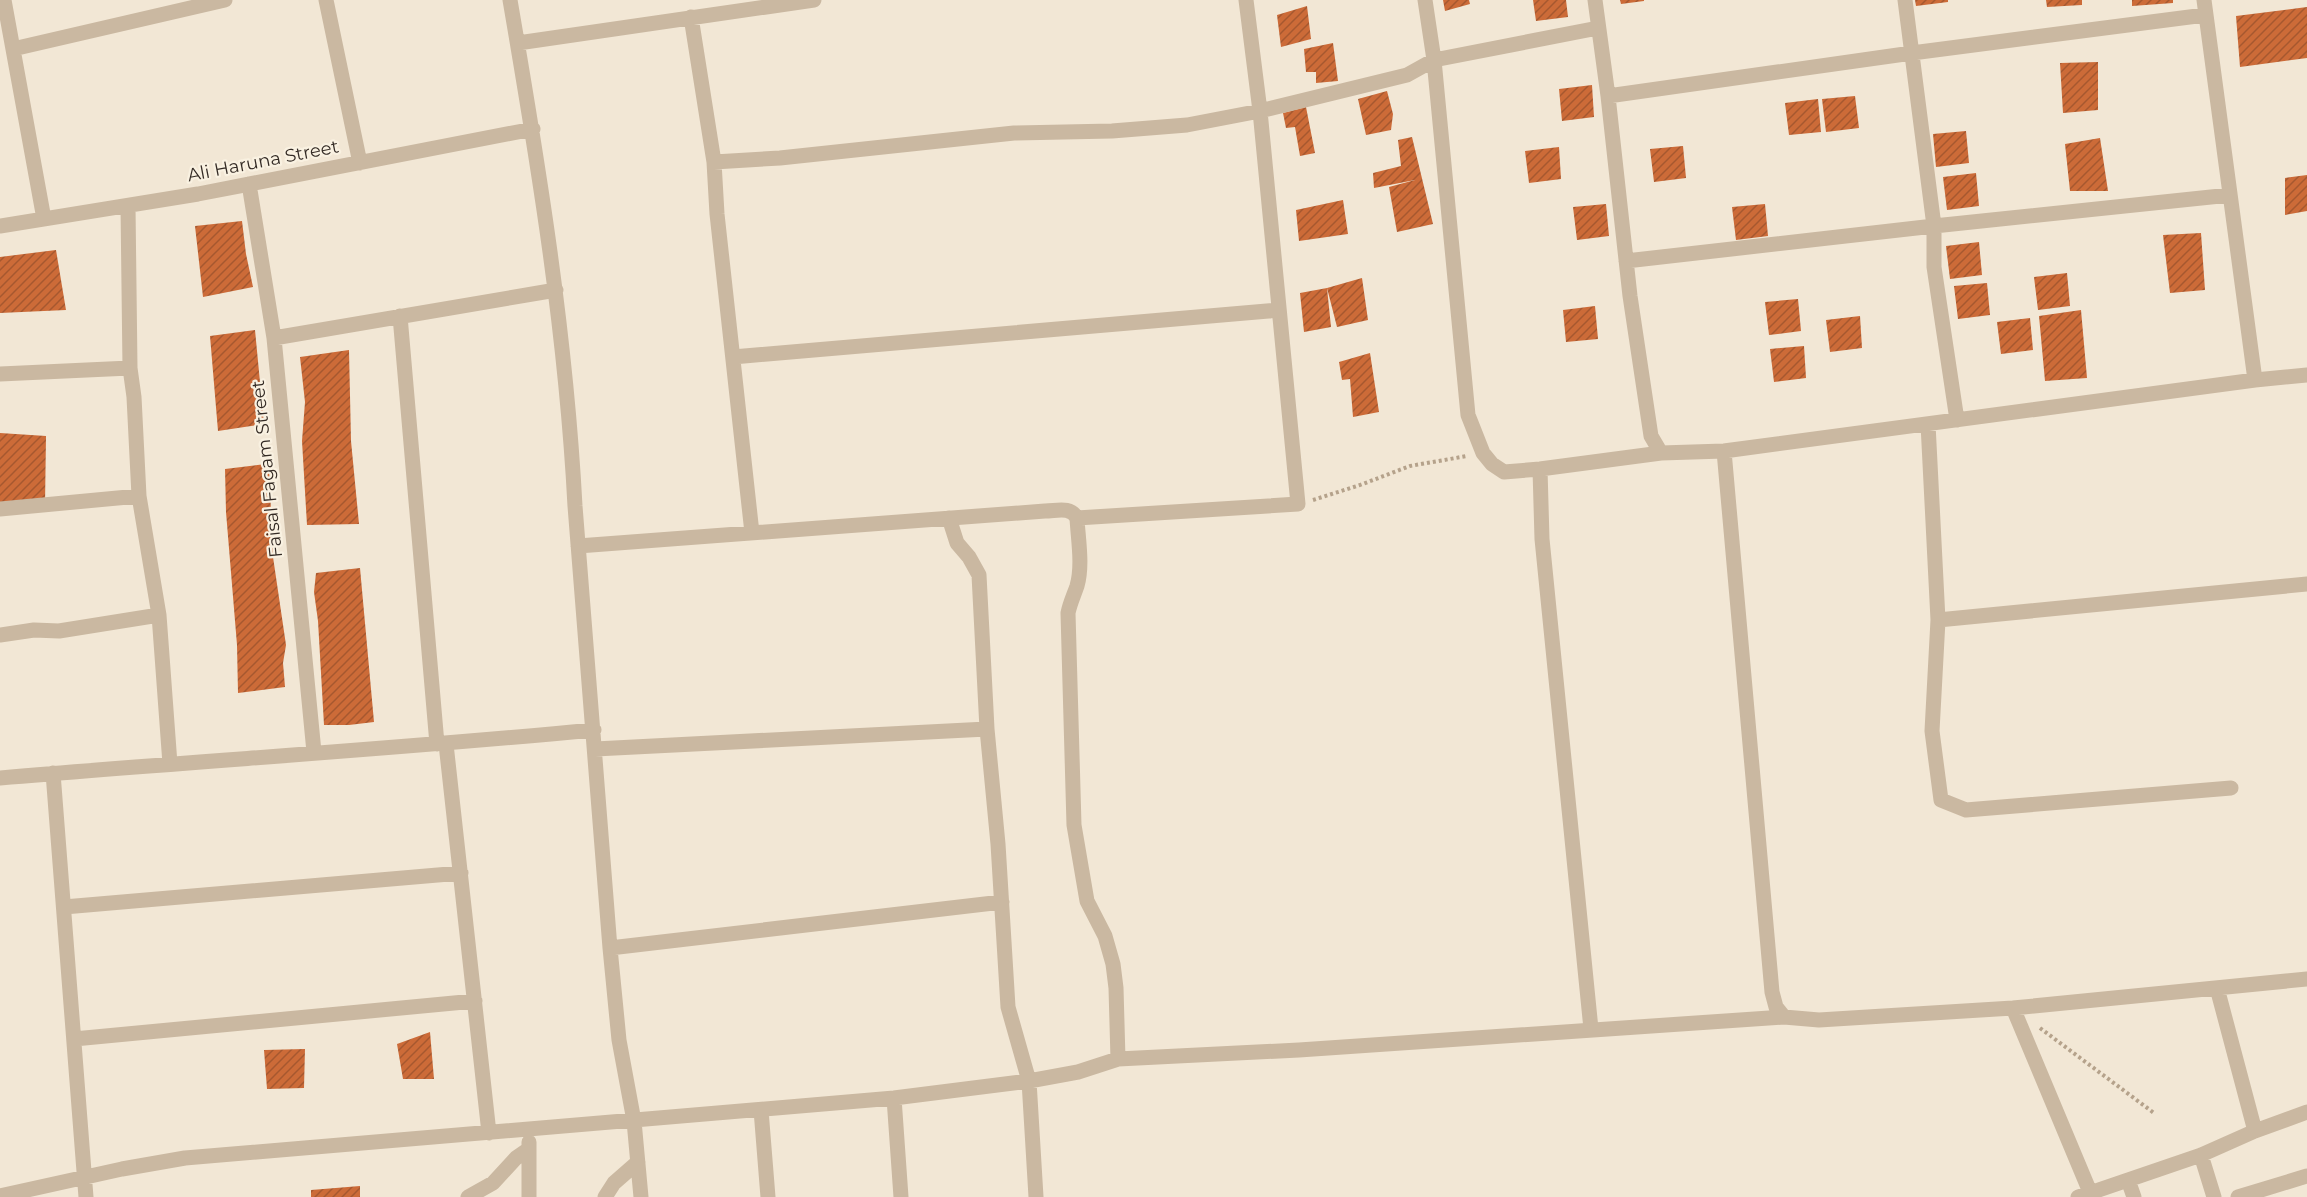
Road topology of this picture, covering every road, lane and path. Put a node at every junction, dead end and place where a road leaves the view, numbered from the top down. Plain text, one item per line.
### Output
1 (4, 0) edge
2 (225, 0) edge
3 (326, 0) edge
4 (510, 0) edge
5 (814, 0) edge
6 (1246, 0) edge
7 (1425, 0) edge
8 (1595, 0) edge
9 (1905, 0) edge
10 (2205, 7) edge
11 (691, 17) junction
12 (1598, 28) junction
13 (518, 43) junction
14 (13, 49) junction
15 (1912, 53) junction
16 (1434, 60) junction
17 (1608, 96) junction
18 (1260, 111) junction
19 (533, 129) junction
20 (714, 162) junction
21 (360, 163) junction
22 (249, 184) junction
23 (2230, 195) junction
24 (128, 206) junction
25 (44, 219) junction
26 (0, 226) edge
27 (1934, 226) junction
28 (1626, 261) junction
29 (556, 290) junction
30 (1279, 310) junction
31 (400, 316) junction
32 (274, 338) junction
33 (733, 357) junction
34 (130, 368) junction
35 (0, 374) edge
36 (2307, 375) edge
37 (2255, 380) junction
38 (1957, 420) junction
39 (1928, 424) junction
40 (1724, 451) junction
41 (1483, 453) junction
42 (1661, 453) junction
43 (1540, 469) junction
44 (139, 496) junction
45 (1298, 504) junction
46 (0, 509) edge
47 (949, 518) junction
48 (1077, 518) junction
49 (752, 532) junction
50 (578, 546) junction
51 (2307, 584) edge
52 (159, 615) junction
53 (1938, 620) junction
54 (0, 635) edge
55 (987, 729) junction
56 (594, 730) junction
57 (441, 744) junction
58 (595, 749) junction
59 (314, 752) junction
60 (170, 764) junction
61 (53, 773) junction
62 (0, 778) edge
63 (2231, 788) dead end
64 (461, 873) junction
65 (1002, 902) junction
66 (64, 907) junction
67 (610, 948) junction
68 (2307, 979) edge
69 (2217, 988) junction
70 (475, 1001) junction
71 (2013, 1008) junction
72 (1784, 1017) junction
73 (1591, 1029) junction
74 (74, 1039) junction
75 (1118, 1059) junction
76 (1029, 1081) junction
77 (894, 1098) junction
78 (761, 1110) junction
79 (2307, 1112) edge
80 (2154, 1113) dead end
81 (634, 1121) junction
82 (528, 1130) junction
83 (2255, 1131) junction
84 (489, 1133) junction
85 (529, 1149) junction
86 (2201, 1155) junction
87 (638, 1162) junction
88 (2307, 1176) edge
89 (84, 1177) junction
90 (2128, 1180) junction
91 (2084, 1195) edge
92 (0, 1196) edge
93 (86, 1197) edge
94 (468, 1197) edge
95 (529, 1197) edge
96 (605, 1197) edge
97 (641, 1197) edge
98 (768, 1197) edge
99 (901, 1197) edge
100 (1036, 1197) edge
101 (2134, 1197) edge
102 (2214, 1197) edge
103 (2238, 1197) edge

1 - 14 street
2 - 14 street
3 - 21 street
4 - 13 street
5 - 11 street
6 - 18 street
7 - 16 street
8 - 12 street
9 - 15 street
10 - 15 street
10 - 23 street
11 - 13 street
11 - 20 street
12 - 16 street
12 - 17 street
13 - 19 street
14 - 25 street
15 - 17 street
15 - 27 street
16 - 18 street
16 - 41 street
17 - 28 street
18 - 20 street
18 - 30 street
19 - 21 street, Ali Haruna Street
19 - 29 street
20 - 33 street
21 - 22 street, Ali Haruna Street
22 - 24 street, Ali Haruna Street
22 - 32 street, Faisal Fagam Street
23 - 27 street
23 - 37 street
24 - 25 street, Ali Haruna Street
24 - 34 street
25 - 26 street, Ali Haruna Street
27 - 28 street
27 - 38 street
28 - 42 street
29 - 31 street
29 - 50 street
30 - 33 street
30 - 45 street
31 - 32 street
31 - 57 street
32 - 59 street, Faisal Fagam Street
33 - 49 street
34 - 35 street
34 - 44 street
36 - 37 street
37 - 38 street
38 - 39 street
39 - 40 street
39 - 53 street
40 - 42 street
40 - 72 street
41 - 43 street
41 - 45 path
42 - 43 street
43 - 73 street
44 - 46 street
44 - 52 street
45 - 48 street
47 - 48 street
47 - 49 street
47 - 55 street
48 - 75 street
49 - 50 street
50 - 56 street
51 - 53 street
52 - 54 street
52 - 60 street
53 - 63 street
55 - 58 street
55 - 65 street
56 - 57 street
56 - 58 street
57 - 59 street
57 - 64 street
58 - 67 street
59 - 60 street
60 - 61 street
61 - 62 street
61 - 66 street
64 - 66 street
64 - 70 street
65 - 67 street
65 - 76 street
66 - 74 street
67 - 81 street
68 - 69 street
69 - 71 street
69 - 83 street
70 - 74 street
70 - 84 street
71 - 72 street
71 - 80 path
71 - 91 street
72 - 73 street
73 - 75 street
74 - 89 street
75 - 76 street
76 - 77 street
76 - 100 street
77 - 78 street
77 - 99 street
78 - 81 street
78 - 98 street
79 - 83 street
81 - 82 street
81 - 87 street
82 - 84 street
82 - 85 street
83 - 86 street
84 - 89 street
85 - 94 street
85 - 95 street
86 - 90 street
86 - 102 street
87 - 96 street
87 - 97 street
88 - 103 street
89 - 92 street
89 - 93 street
90 - 91 street
90 - 101 street

